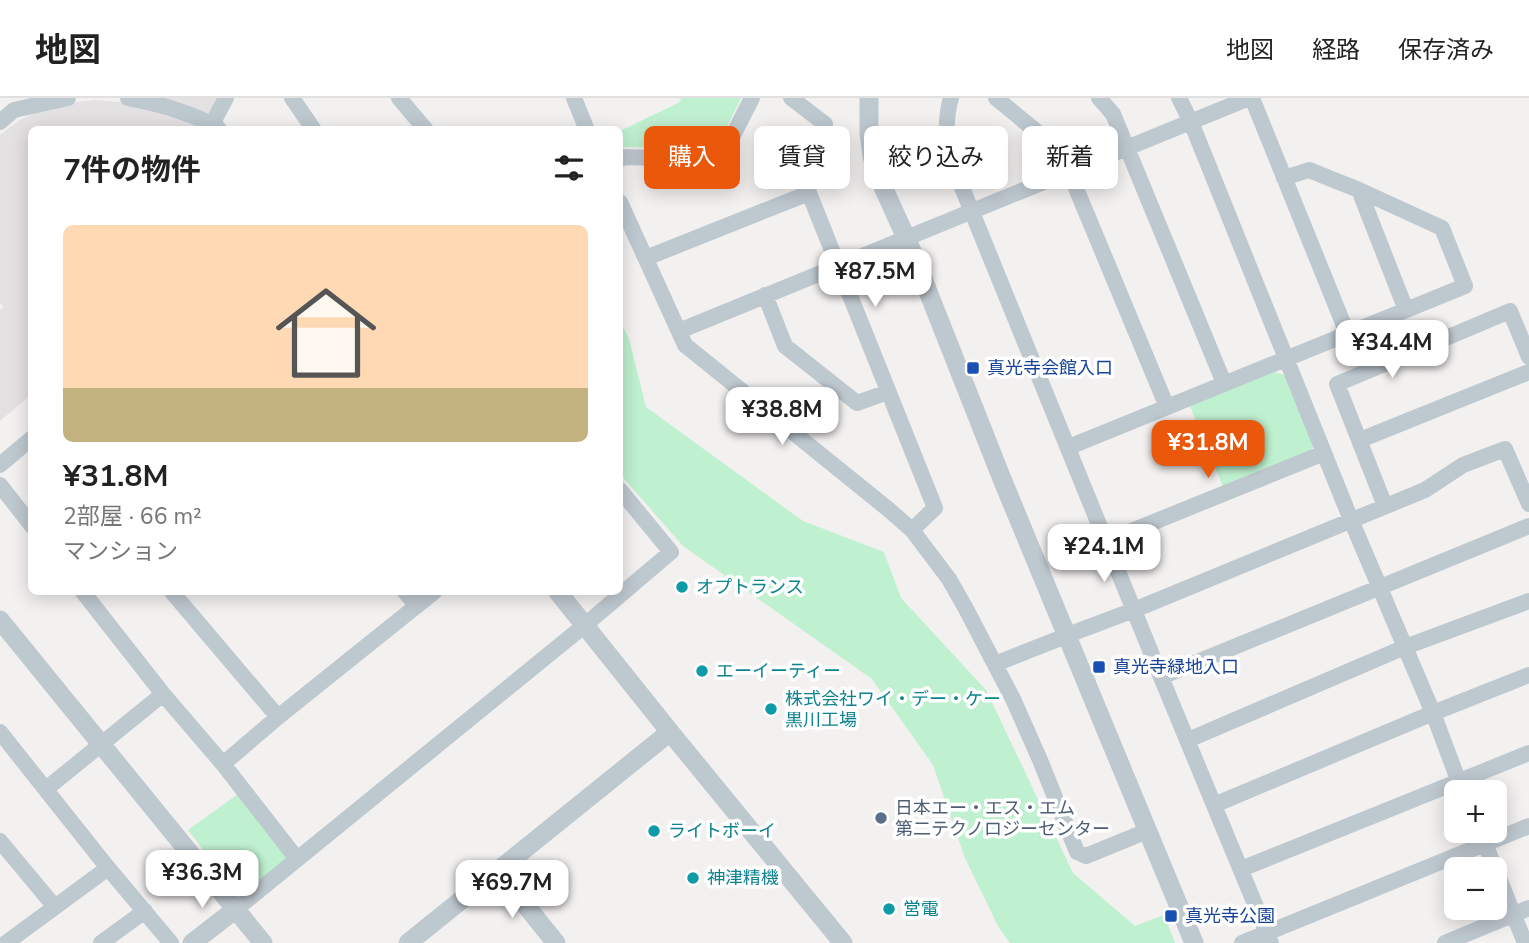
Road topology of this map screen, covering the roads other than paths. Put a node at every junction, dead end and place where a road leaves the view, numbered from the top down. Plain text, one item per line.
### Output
1 (68, 98) edge
2 (128, 98) edge
3 (226, 98) edge
4 (292, 98) edge
5 (399, 98) edge
6 (574, 98) edge
7 (752, 98) edge
8 (792, 98) edge
9 (869, 98) edge
10 (951, 98) edge
11 (996, 98) edge
12 (1098, 98) edge
13 (1180, 98) edge
14 (1250, 98) edge
15 (15, 104) edge
16 (0, 122) edge
17 (1191, 122) junction
18 (213, 126) edge
19 (215, 126) edge
20 (311, 126) edge
21 (423, 126) edge
22 (585, 126) edge
23 (1030, 126) edge
24 (1128, 148) junction
25 (1118, 152) edge
26 (623, 158) edge
27 (1284, 178) junction
28 (1025, 189) edge
29 (1076, 189) edge
30 (1359, 190) junction
31 (809, 193) junction
32 (623, 208) edge
33 (971, 211) junction
34 (906, 238) junction
35 (646, 258) junction
36 (838, 266) junction
37 (765, 295) junction
38 (1406, 310) junction
39 (679, 331) junction
40 (1347, 333) junction
41 (1529, 357) edge
42 (1286, 358) junction
43 (1529, 372) edge
44 (1224, 383) junction
45 (888, 391) junction
46 (1167, 407) junction
47 (1360, 440) junction
48 (28, 441) edge
49 (1069, 447) junction
50 (1324, 453) junction
51 (0, 465) edge
52 (0, 485) edge
53 (1526, 487) edge
54 (623, 494) edge
55 (1529, 505) edge
56 (1385, 506) junction
57 (1351, 520) junction
58 (28, 521) edge
59 (1529, 526) edge
60 (912, 530) junction
61 (1107, 541) junction
62 (1379, 586) junction
63 (623, 593) edge
64 (85, 595) edge
65 (175, 595) edge
66 (408, 595) edge
67 (430, 595) edge
68 (560, 595) edge
69 (620, 595) edge
70 (1529, 601) edge
71 (417, 606) junction
72 (1134, 610) junction
73 (0, 620) edge
74 (585, 625) junction
75 (1066, 636) junction
76 (1405, 647) junction
77 (995, 664) junction
78 (1529, 675) edge
79 (1161, 677) junction
80 (163, 694) junction
81 (1433, 713) junction
82 (278, 717) junction
83 (0, 732) edge
84 (670, 732) junction
85 (1188, 740) junction
86 (101, 744) junction
87 (1529, 753) edge
88 (223, 764) junction
89 (1457, 780) edge
90 (1474, 780) edge
91 (46, 789) junction
92 (1444, 793) edge
93 (1214, 805) junction
94 (1529, 826) edge
95 (1147, 831) junction
96 (1507, 831) edge
97 (0, 841) edge
98 (1470, 843) edge
99 (1485, 843) edge
100 (297, 859) junction
101 (108, 868) junction
102 (1241, 869) junction
103 (498, 871) junction
104 (55, 907) junction
105 (1529, 908) edge
106 (236, 909) junction
107 (145, 911) junction
108 (1513, 915) junction
109 (1269, 938) edge
110 (6, 943) edge
111 (101, 943) edge
112 (171, 943) edge
113 (192, 943) edge
114 (263, 943) edge
115 (408, 943) edge
116 (556, 943) edge
117 (843, 943) edge
118 (1194, 943) edge
119 (1242, 943) edge
120 (1445, 943) edge
121 (1525, 943) edge

1 - 15 street
2 - 18 street
3 - 19 street
4 - 20 street
5 - 21 street
6 - 22 street
7 - 26 street
8 - 31 street
9 - 34 street
10 - 33 street
11 - 23 street
12 - 24 street
13 - 17 street
14 - 17 street
14 - 27 street
15 - 16 street
17 - 24 street
17 - 42 street
24 - 25 street
24 - 44 street
27 - 30 street
27 - 40 street
28 - 33 street
29 - 46 street
30 - 38 street
30 - 38 street
31 - 35 street
31 - 36 street
32 - 35 street
33 - 34 street
33 - 49 street
34 - 36 street
34 - 75 street
35 - 39 street
36 - 37 street
36 - 45 street
37 - 39 street
37 - 45 street
38 - 40 street
39 - 60 street
40 - 42 street
41 - 47 street
42 - 44 street
42 - 50 street
43 - 47 street
44 - 46 street
45 - 60 street
46 - 49 street
47 - 56 street
48 - 51 street
49 - 61 street
50 - 57 street
50 - 61 street
52 - 58 street
53 - 55 street
53 - 56 street
54 - 63 street
56 - 57 street
57 - 62 street
57 - 72 street
59 - 62 street
60 - 77 street
61 - 72 street
62 - 76 street
62 - 79 street
64 - 80 street
65 - 82 street
66 - 71 street
67 - 71 street
68 - 74 street
69 - 74 street
70 - 76 street
71 - 82 street
72 - 75 street
72 - 79 street
73 - 86 street
74 - 84 street
74 - 100 street
75 - 77 street
75 - 95 street
76 - 81 street
76 - 85 street
77 - 95 street
78 - 81 street
79 - 85 street
80 - 86 street
80 - 88 street
81 - 89 street
81 - 93 street
82 - 88 street
83 - 91 street
84 - 103 street
84 - 117 street
85 - 93 street
86 - 91 street
86 - 106 street
87 - 90 street
88 - 100 street
91 - 101 street
92 - 102 street
93 - 102 street
94 - 96 street
95 - 118 street
97 - 104 street
98 - 109 street
99 - 108 street
100 - 106 street
101 - 104 street
101 - 107 street
102 - 109 street
103 - 115 street
103 - 116 street
104 - 110 street
105 - 108 street
106 - 113 street
106 - 114 street
107 - 111 street
107 - 112 street
108 - 120 street
108 - 121 street
109 - 119 street

